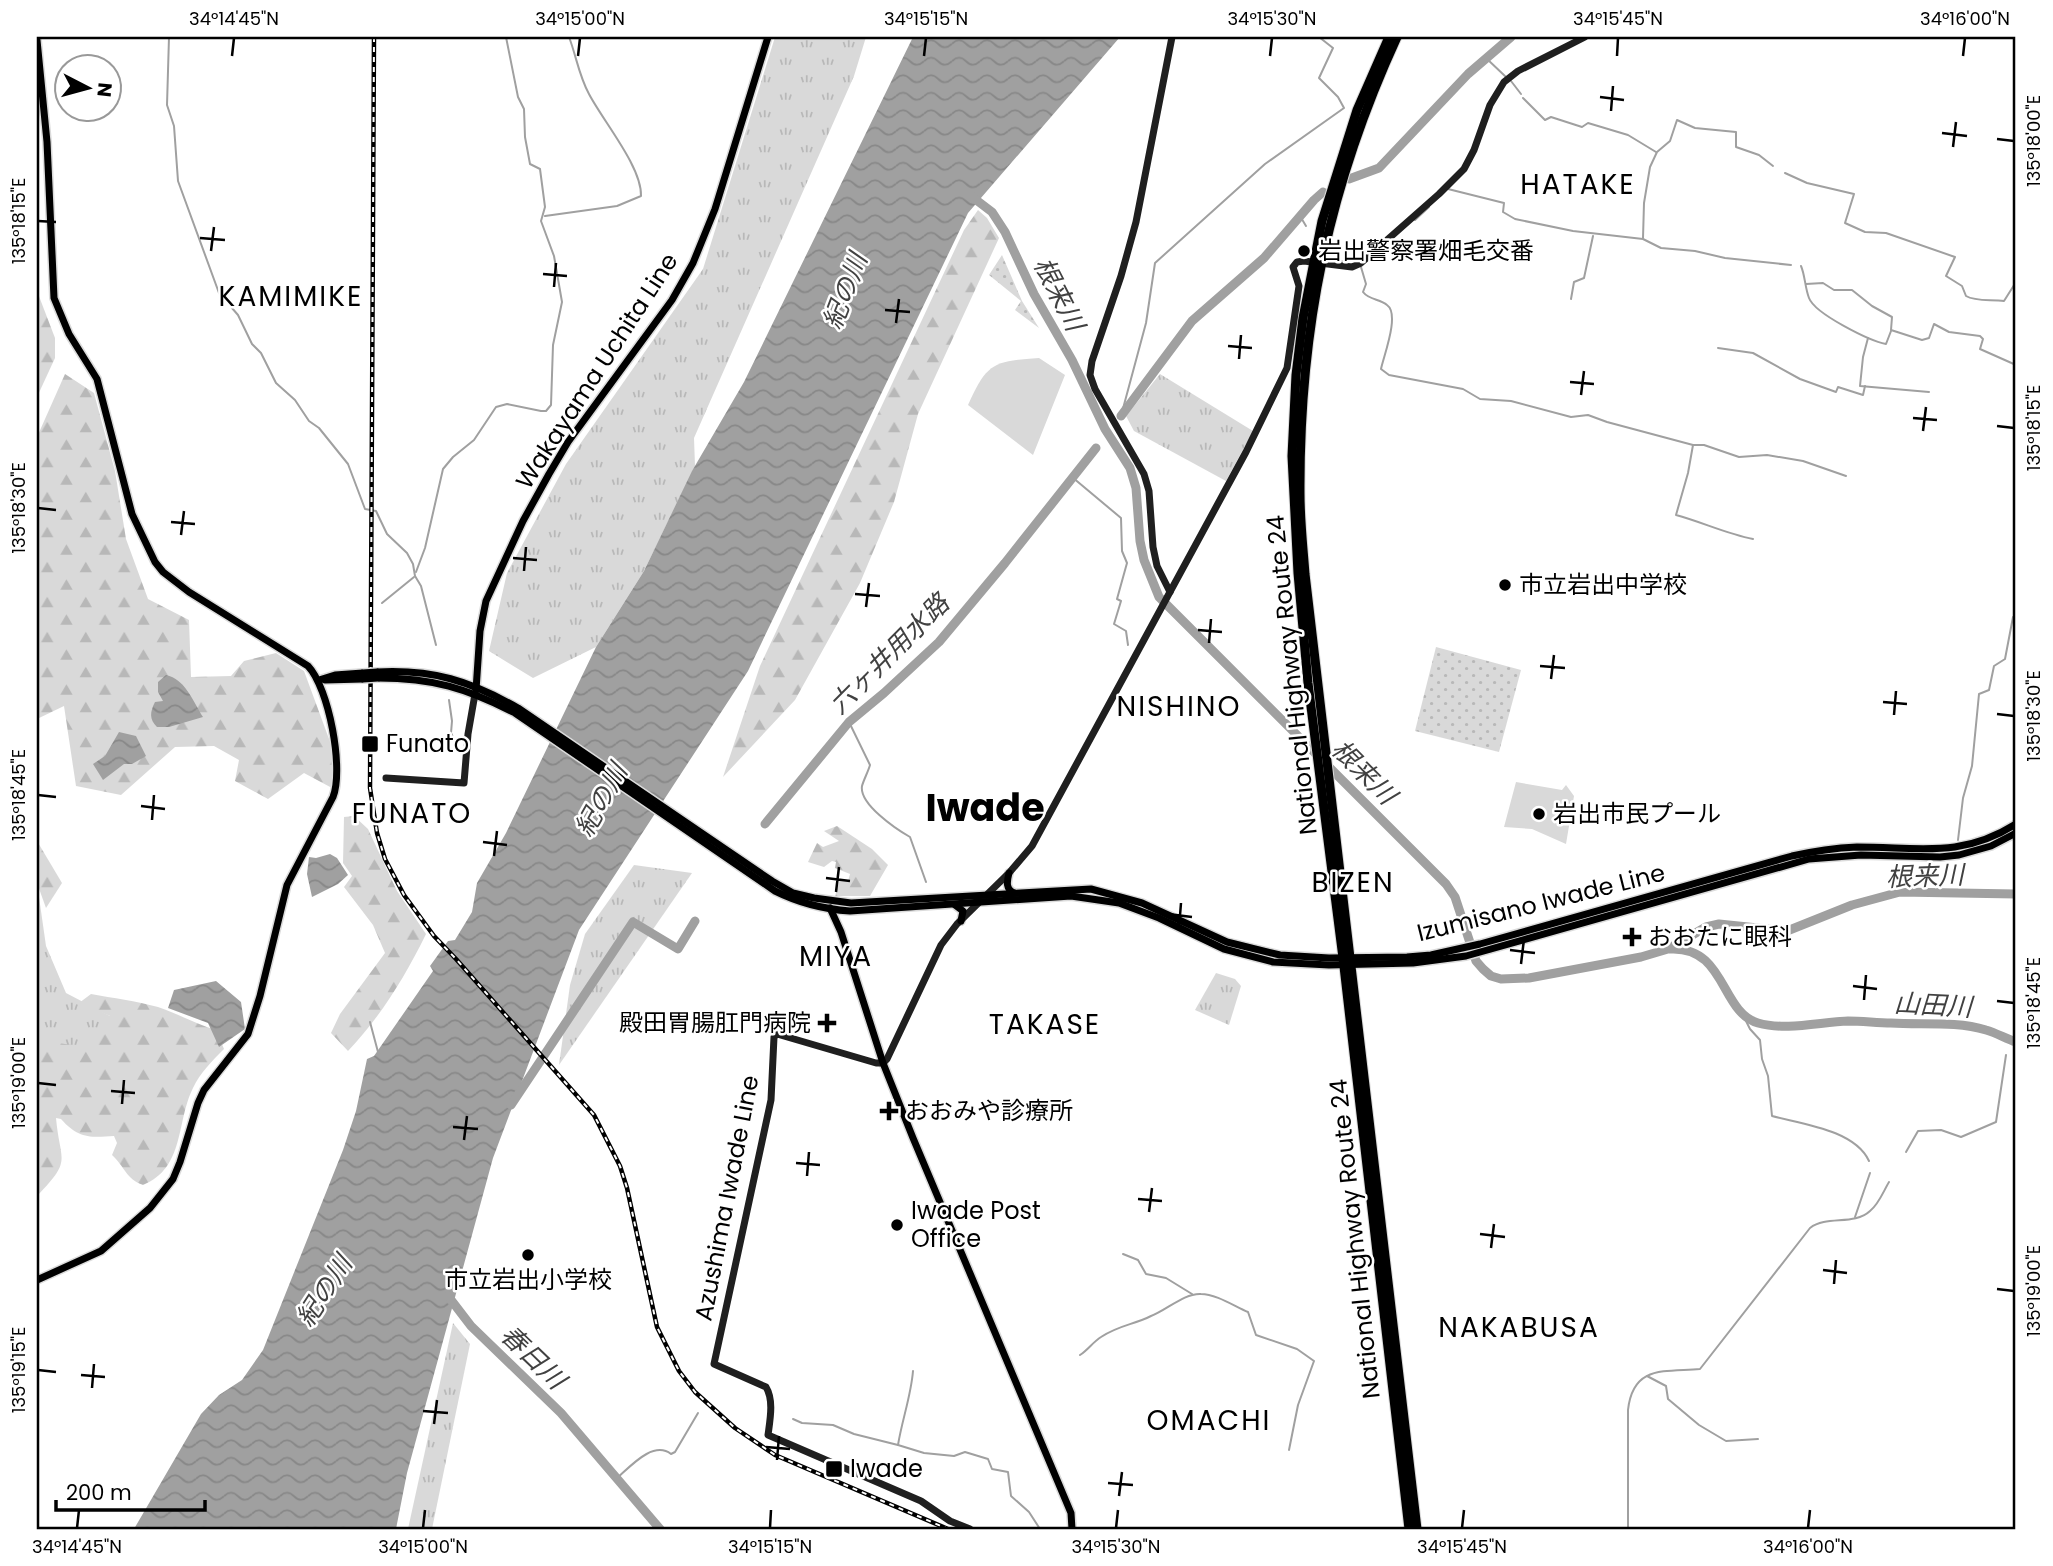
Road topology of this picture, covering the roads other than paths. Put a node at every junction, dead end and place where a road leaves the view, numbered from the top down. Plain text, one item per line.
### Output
1 (768, 37) edge
2 (1172, 37) edge
3 (1389, 37) edge
4 (1397, 37) edge
5 (1585, 37) edge
6 (37, 40) edge
7 (1317, 263) junction
8 (1169, 594) junction
9 (319, 680) junction
10 (476, 690) junction
11 (386, 778) dead end
12 (2016, 824) edge
13 (2016, 833) edge
14 (720, 850) junction
15 (1009, 873) junction
16 (1017, 893) junction
17 (988, 895) junction
18 (826, 901) junction
19 (980, 902) junction
20 (955, 905) junction
21 (831, 910) junction
22 (961, 921) junction
23 (1479, 948) junction
24 (1347, 961) junction
25 (883, 1063) junction
26 (37, 1280) edge
27 (970, 1529) edge
28 (1072, 1529) edge
29 (1409, 1529) edge
30 (1417, 1529) edge

1 - 10 main road, Wakayama Uchita Line
2 - 8 main road
3 - 7 highway, National Highway Route 24
4 - 7 highway, National Highway Route 24
5 - 7 main road
6 - 9 main road
7 - 8 main road
7 - 24 highway, National Highway Route 24
7 - 24 highway, National Highway Route 24
8 - 15 main road
9 - 10 main road, bridge
9 - 26 main road
10 - 11 main road
10 - 14 main road
12 - 23 main road, Izumisano Iwade Line
13 - 23 main road, Izumisano Iwade Line
14 - 18 main road
14 - 21 main road
15 - 16 main road
15 - 17 main road
16 - 17 main road, Izumisano Iwade Line
16 - 24 main road, Izumisano Iwade Line
17 - 18 main road, Izumisano Iwade Line
17 - 19 main road
18 - 21 main road
19 - 20 main road, Izumisano Iwade Line
19 - 22 main road
19 - 24 main road, Izumisano Iwade Line
20 - 21 main road, Izumisano Iwade Line
20 - 22 main road
21 - 25 main road
22 - 25 main road
23 - 24 main road, Izumisano Iwade Line
24 - 29 highway, National Highway Route 24
24 - 30 highway, National Highway Route 24
25 - 27 main road, Azushima Iwade Line
25 - 28 main road

